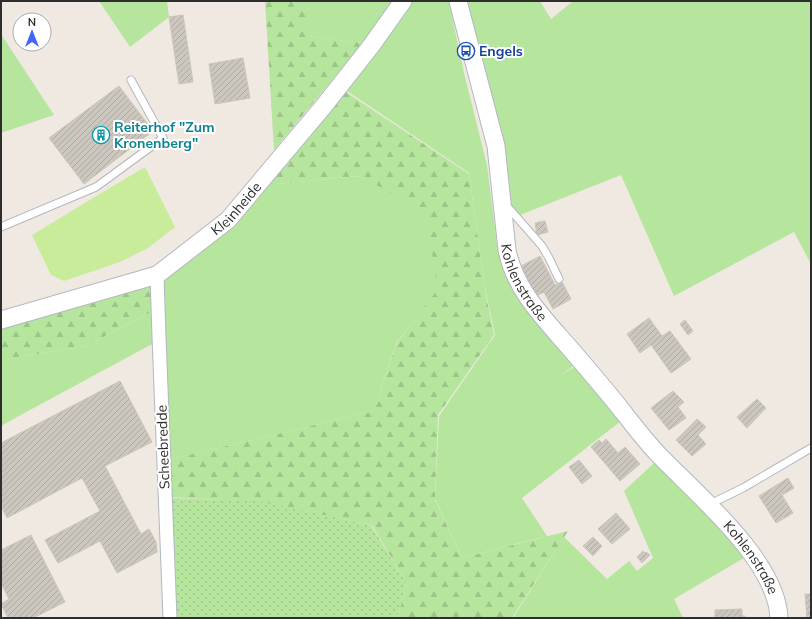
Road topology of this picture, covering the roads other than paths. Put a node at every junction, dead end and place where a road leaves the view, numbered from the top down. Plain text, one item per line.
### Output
1 (404, 1) edge
2 (458, 1) edge
3 (131, 80) dead end
4 (501, 201) junction
5 (1, 227) edge
6 (158, 275) junction
7 (559, 279) dead end
8 (1, 320) edge
9 (811, 448) edge
10 (710, 504) junction
11 (170, 618) edge
12 (779, 618) edge

1 - 6 street, Kleinheide
2 - 4 street, Kohlenstraße
3 - 5 lane
4 - 7 lane
4 - 10 street, Kohlenstraße
6 - 8 street, Kleinheide
6 - 11 street, Scheebredde
9 - 10 lane
10 - 12 street, Kohlenstraße

